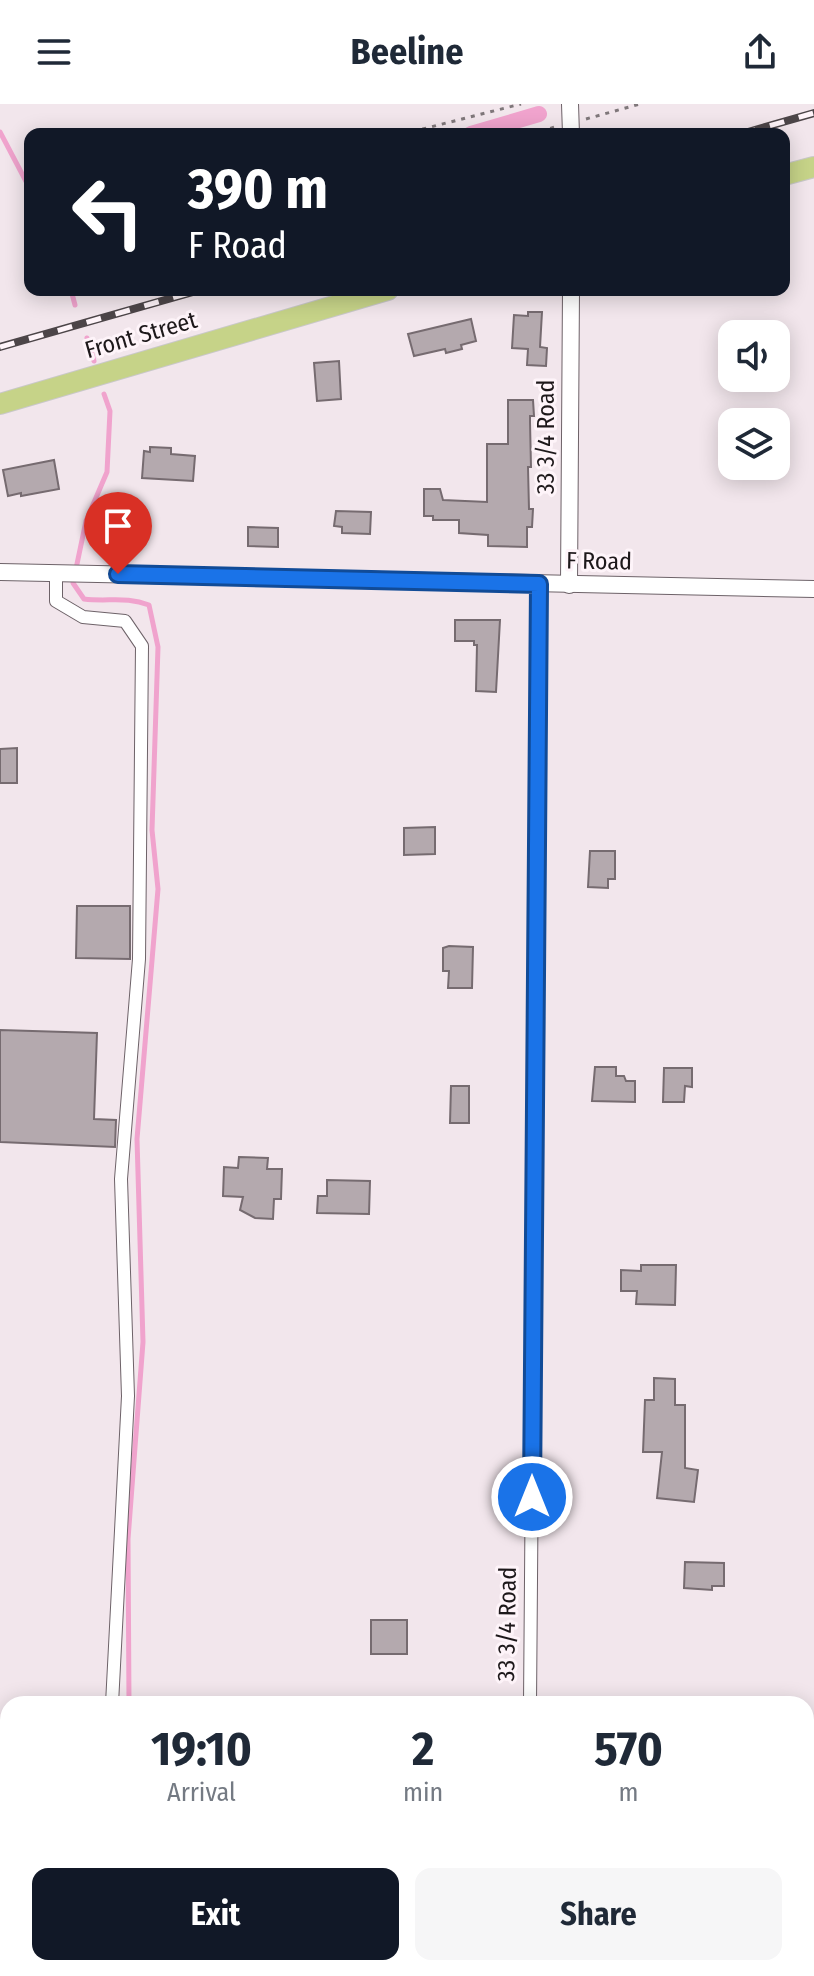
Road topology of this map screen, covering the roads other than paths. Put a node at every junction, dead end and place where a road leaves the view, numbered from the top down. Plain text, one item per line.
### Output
1 (570, 104) edge
2 (571, 128) edge
3 (814, 167) edge
4 (790, 173) edge
5 (368, 296) edge
6 (571, 296) edge
7 (0, 404) edge
8 (0, 572) edge
9 (56, 572) junction
10 (539, 584) junction
11 (569, 585) junction
12 (814, 589) edge
13 (112, 1696) edge
14 (530, 1696) edge

1 - 2 street
3 - 4 main road
5 - 7 main road, Front Street
6 - 11 street, 33 3/4 Road
8 - 9 street, F Road
9 - 10 street, F Road
9 - 13 street
10 - 11 street, F Road
10 - 14 street, 33 3/4 Road
11 - 12 street, F Road

